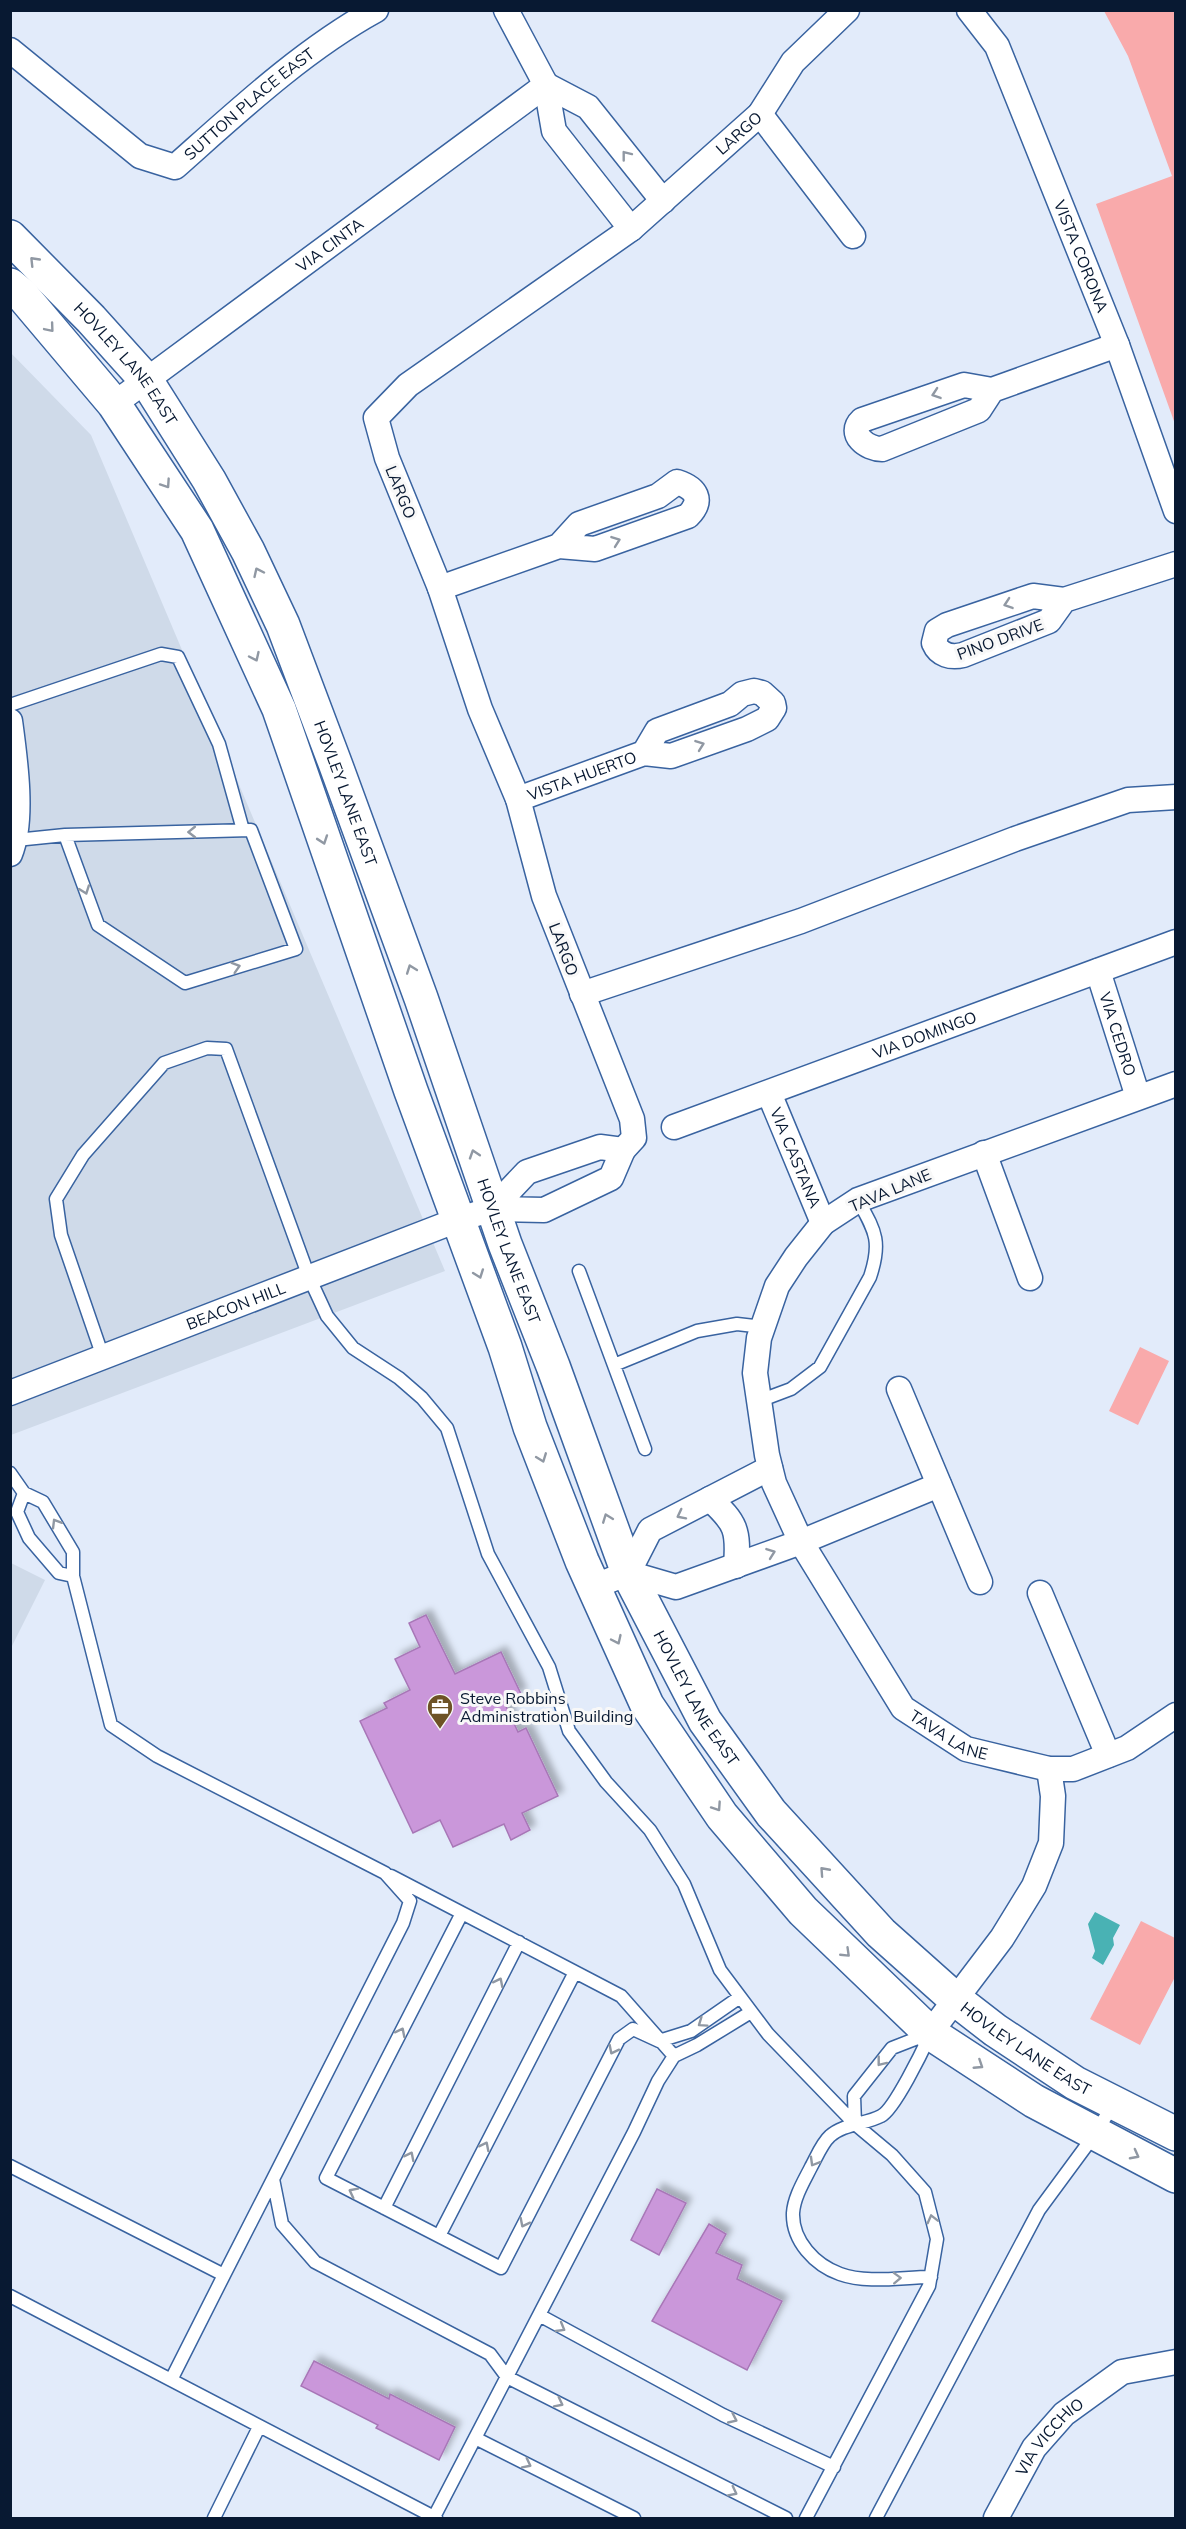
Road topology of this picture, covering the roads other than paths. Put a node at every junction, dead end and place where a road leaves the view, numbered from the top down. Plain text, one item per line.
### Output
1 (376, 10) edge
2 (506, 10) edge
3 (847, 10) edge
4 (969, 10) edge
5 (11, 50) edge
6 (546, 85) junction
7 (760, 114) junction
8 (663, 201) junction
9 (631, 229) junction
10 (853, 236) dead end
11 (10, 237) edge
12 (10, 285) edge
13 (1117, 345) junction
14 (146, 380) junction
15 (992, 390) junction
16 (114, 404) junction
17 (1176, 511) edge
18 (559, 546) junction
19 (1176, 564) edge
20 (440, 588) junction
21 (1064, 600) dead end
22 (10, 705) edge
23 (10, 721) edge
24 (644, 753) junction
25 (1176, 798) edge
26 (518, 799) junction
27 (243, 830) junction
28 (65, 834) junction
29 (12, 844) edge
30 (1176, 942) edge
31 (1098, 971) junction
32 (582, 994) junction
33 (1176, 1084) edge
34 (769, 1093) junction
35 (1138, 1097) junction
36 (674, 1127) dead end
37 (623, 1150) junction
38 (984, 1153) junction
39 (858, 1200) junction
40 (492, 1209) junction
41 (460, 1219) junction
42 (823, 1223) junction
43 (579, 1272) dead end
44 (309, 1277) junction
45 (1030, 1278) dead end
46 (763, 1328) junction
47 (103, 1357) junction
48 (614, 1365) junction
49 (899, 1389) dead end
50 (10, 1393) edge
51 (759, 1401) junction
52 (645, 1449) dead end
53 (770, 1468) junction
54 (10, 1473) edge
55 (939, 1485) junction
56 (24, 1493) junction
57 (711, 1499) junction
58 (801, 1542) junction
59 (736, 1566) junction
60 (628, 1573) junction
61 (73, 1576) junction
62 (980, 1582) dead end
63 (593, 1587) junction
64 (1040, 1593) dead end
65 (1176, 1715) edge
66 (1108, 1755) junction
67 (1049, 1768) junction
68 (385, 1873) junction
69 (462, 1913) junction
70 (519, 1942) junction
71 (575, 1972) junction
72 (740, 1997) junction
73 (955, 2000) junction
74 (751, 2012) junction
75 (930, 2033) junction
76 (659, 2041) junction
77 (674, 2056) junction
78 (1114, 2102) junction
79 (855, 2124) junction
80 (1095, 2134) junction
81 (1176, 2134) edge
82 (10, 2166) edge
83 (1176, 2176) edge
84 (273, 2179) junction
85 (384, 2208) junction
86 (439, 2236) junction
87 (224, 2276) junction
88 (931, 2277) junction
89 (10, 2296) edge
90 (539, 2315) junction
91 (1176, 2362) edge
92 (507, 2377) junction
93 (171, 2380) junction
94 (260, 2427) junction
95 (475, 2438) junction
96 (834, 2467) junction
97 (214, 2518) edge
98 (435, 2518) edge
99 (634, 2518) edge
100 (786, 2518) edge
101 (806, 2518) edge
102 (876, 2518) edge
103 (996, 2518) edge

1 - 5 street, SUTTON PLACE EAST
2 - 6 street
3 - 7 street, LARGO
4 - 13 street, VISTA CORONA
8 -> 6 street
6 - 9 street
6 - 14 street, VIA CINTA
7 - 8 street, LARGO
7 - 10 street
8 - 9 street, LARGO
9 - 20 street, LARGO
14 -> 11 main road, HOVLEY LANE EAST
12 -> 16 main road, HOVLEY LANE EAST
13 - 15 street
13 - 17 street, VISTA CORONA
14 - 16 street, VIA CINTA
40 -> 14 main road, HOVLEY LANE EAST
15 -> 15 street
16 -> 41 main road, HOVLEY LANE EAST
18 -> 18 street
18 - 20 street
19 - 21 street
20 - 26 street, LARGO
22 - 27 lane
23 - 29 street
24 -> 24 street, VISTA HUERTO
24 - 26 street, VISTA HUERTO
25 - 32 street
26 - 32 street, LARGO
27 -> 28 lane
28 -> 27 lane
28 - 29 lane
30 - 31 street, VIA DOMINGO
31 - 34 street, VIA DOMINGO
31 - 35 street, VIA CEDRO
32 - 37 street, LARGO
33 - 35 street, TAVA LANE
34 - 36 street, VIA DOMINGO
34 - 42 street, VIA CASTANA
35 - 38 street, TAVA LANE
37 - 40 street, LARGO
37 - 40 street, LARGO
38 - 39 street, TAVA LANE
38 - 45 street
39 - 42 street, TAVA LANE
39 - 51 lane
40 - 41 street, LARGO
60 -> 40 main road, HOVLEY LANE EAST
41 - 44 street, BEACON HILL
41 -> 63 main road, HOVLEY LANE EAST
42 - 46 street, TAVA LANE
43 - 48 lane
44 - 47 street, BEACON HILL
44 - 47 lane
44 - 72 lane
46 - 48 lane
46 - 51 street, TAVA LANE
47 - 50 street, BEACON HILL
48 - 52 lane
49 - 55 street
51 - 53 street, TAVA LANE
53 - 57 street
53 - 58 street, TAVA LANE
54 - 56 lane
55 - 58 street
55 - 62 street
61 -> 56 lane
56 - 61 lane
57 - 59 street
57 -> 60 street
59 -> 58 street
58 - 67 street, TAVA LANE
59 - 60 street
60 - 63 street
73 -> 60 main road, HOVLEY LANE EAST
61 - 68 lane
63 -> 75 main road, HOVLEY LANE EAST
64 - 66 street
65 - 66 street, TAVA LANE
66 - 67 street, TAVA LANE
67 - 73 street
68 - 69 lane
68 - 84 lane
69 - 70 lane
85 -> 69 lane
70 - 71 lane
85 -> 70 lane
71 - 76 lane
86 -> 71 lane
72 - 74 lane
72 -> 76 lane
73 - 75 street
73 - 78 main road, HOVLEY LANE EAST
74 - 77 lane
74 - 79 lane
75 - 79 lane
75 -> 79 lane
75 -> 80 main road, HOVLEY LANE EAST
76 - 77 lane
76 -> 86 lane
77 - 90 lane
78 - 80 lane
78 - 81 main road, HOVLEY LANE EAST
88 -> 79 lane
79 -> 88 lane
80 -> 83 main road, HOVLEY LANE EAST
80 - 102 lane
82 - 87 lane
84 - 87 lane
84 - 92 lane
85 - 86 lane
87 - 93 lane
88 - 96 lane
89 - 93 lane
90 - 92 lane
90 -> 96 lane
91 - 103 street, VIA VICCHIO
92 - 95 lane
92 -> 100 lane
93 - 94 lane
94 - 97 lane
94 - 98 lane
95 - 98 lane
95 -> 99 lane
96 - 101 lane

